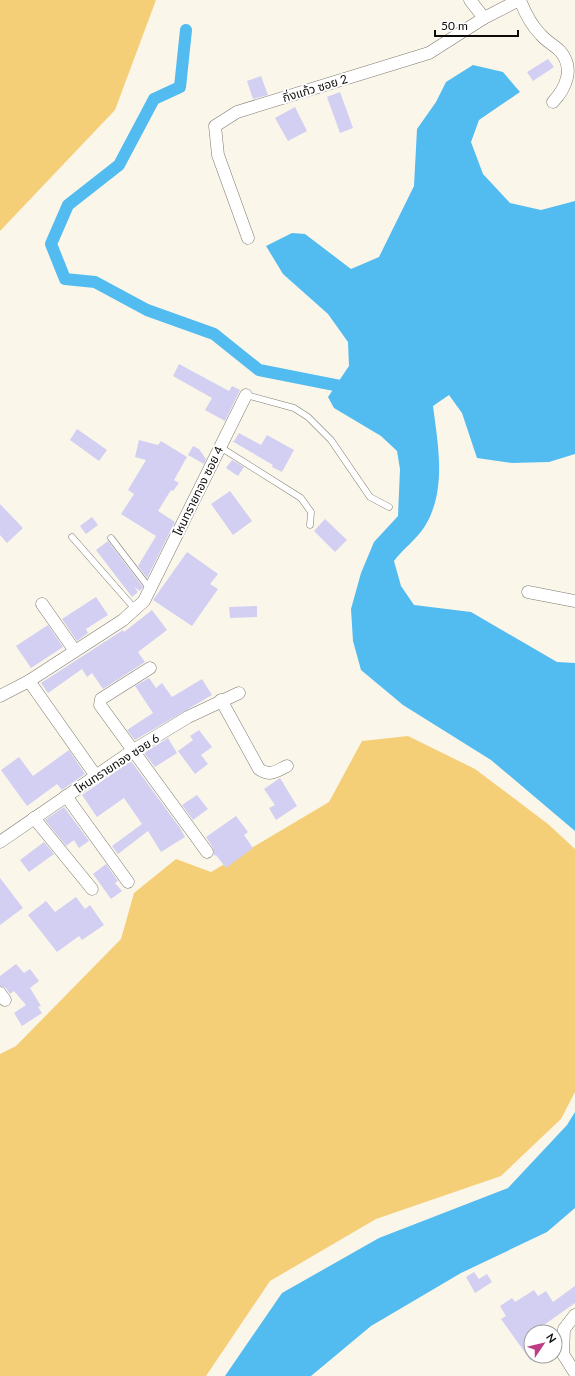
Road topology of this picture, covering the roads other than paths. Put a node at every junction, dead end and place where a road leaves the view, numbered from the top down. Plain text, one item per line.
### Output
1 (470, 0) edge
2 (520, 0) edge
3 (484, 18) junction
4 (553, 102) dead end
5 (248, 238) dead end
6 (246, 395) joint
7 (220, 447) junction
8 (389, 506) dead end
9 (310, 525) dead end
10 (72, 537) dead end
11 (110, 538) dead end
12 (150, 589) junction
13 (528, 592) dead end
14 (575, 601) edge
15 (42, 604) dead end
16 (135, 609) junction
17 (75, 651) junction
18 (150, 668) dead end
19 (29, 681) junction
20 (239, 693) dead end
21 (0, 696) edge
22 (221, 700) junction
23 (132, 751) junction
24 (287, 766) dead end
25 (96, 776) junction
26 (66, 796) junction
27 (34, 818) junction
28 (0, 842) edge
29 (207, 852) dead end
30 (128, 882) dead end
31 (92, 889) dead end
32 (575, 1315) edge
33 (575, 1373) edge

1 - 3 street
2 - 3 street, กิ่งแก้ว ซอย 2
2 - 4 street
3 - 5 street, กิ่งแก้ว ซอย 2
6 - 7 street, โหนทรายทอง ซอย 4
6 - 8 lane, โหนทรายทอง ซอย 4
7 - 9 lane
7 - 12 street, โหนทรายทอง ซอย 4
10 - 16 lane
11 - 12 lane
12 - 16 street, โหนทรายทอง ซอย 4
13 - 14 street
15 - 17 street
16 - 17 street, โหนทรายทอง ซอย 4
17 - 19 street, โหนทรายทอง ซอย 4
18 - 23 street
19 - 21 street, โหนทรายทอง ซอย 4
19 - 25 street
20 - 22 street, โหนทรายทอง ซอย 6
22 - 23 street, โหนทรายทอง ซอย 6
22 - 24 street
23 - 25 street, โหนทรายทอง ซอย 6
23 - 29 street
25 - 26 street, โหนทรายทอง ซอย 6
26 - 27 street, โหนทรายทอง ซอย 6
26 - 30 street
27 - 28 street, โหนทรายทอง ซอย 6
27 - 31 street
32 - 33 street

